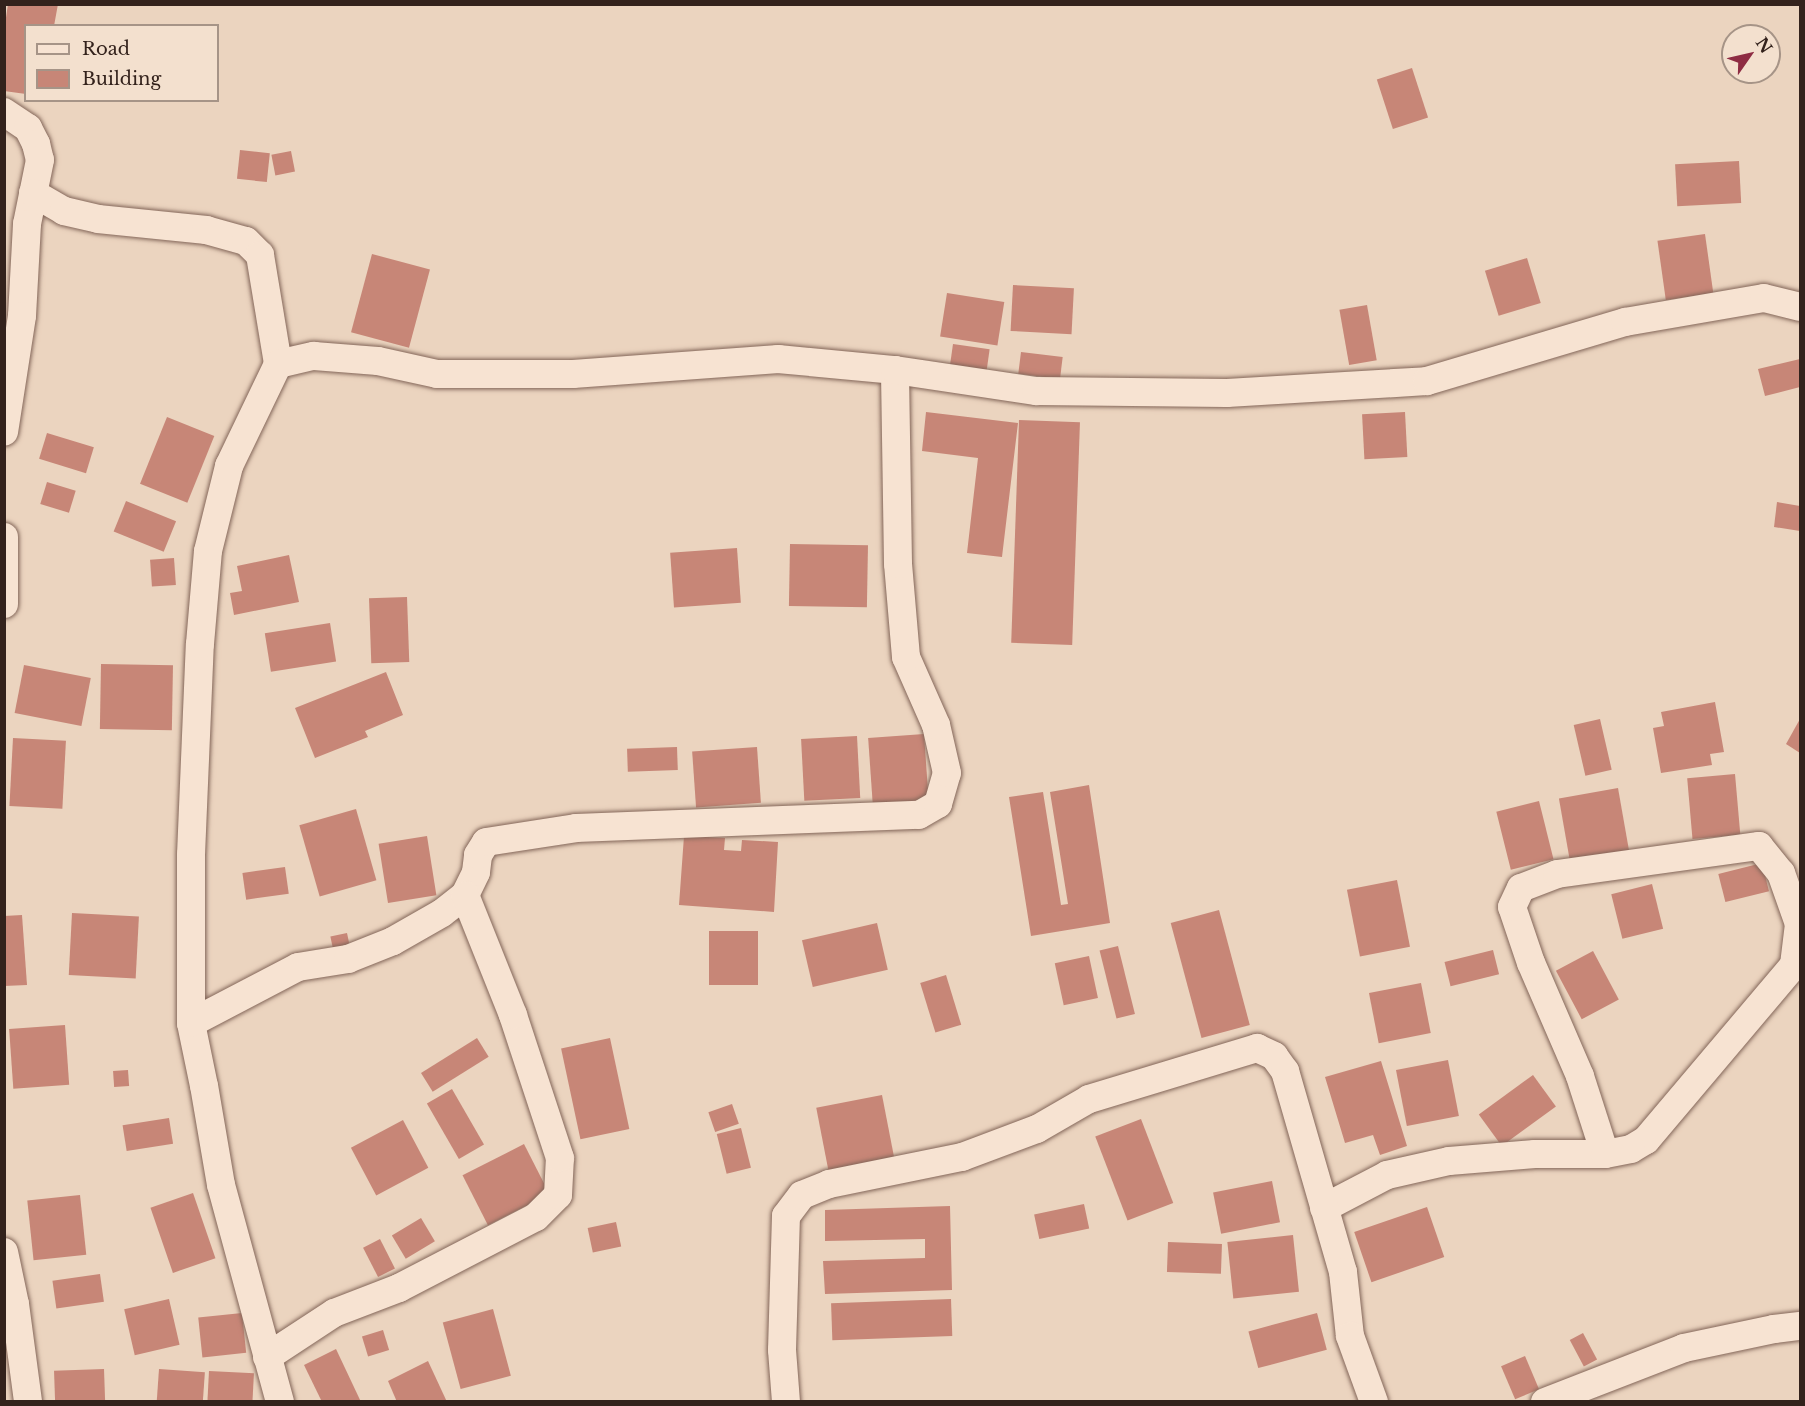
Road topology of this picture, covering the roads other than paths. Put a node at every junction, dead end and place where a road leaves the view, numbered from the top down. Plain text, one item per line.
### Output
1 (4, 112) edge
2 (33, 193) junction
3 (1800, 307) edge
4 (278, 364) junction
5 (895, 370) junction
6 (4, 432) edge
7 (4, 537) edge
8 (4, 604) edge
9 (465, 895) junction
10 (191, 1023) junction
11 (1605, 1154) junction
12 (1324, 1208) junction
13 (4, 1252) edge
14 (1800, 1326) edge
15 (267, 1357) junction
16 (14, 1372) edge
17 (28, 1401) edge
18 (280, 1401) edge
19 (786, 1401) edge
20 (1374, 1401) edge
21 (1545, 1401) edge

1 - 2 street
2 - 4 street
2 - 6 street
3 - 5 street
4 - 5 street
4 - 10 street
5 - 9 street
7 - 8 street
9 - 10 street
9 - 15 street
10 - 15 street
11 - 11 street
11 - 12 street
12 - 19 street
12 - 20 street
13 - 16 street
14 - 21 street
15 - 18 street
16 - 17 street

